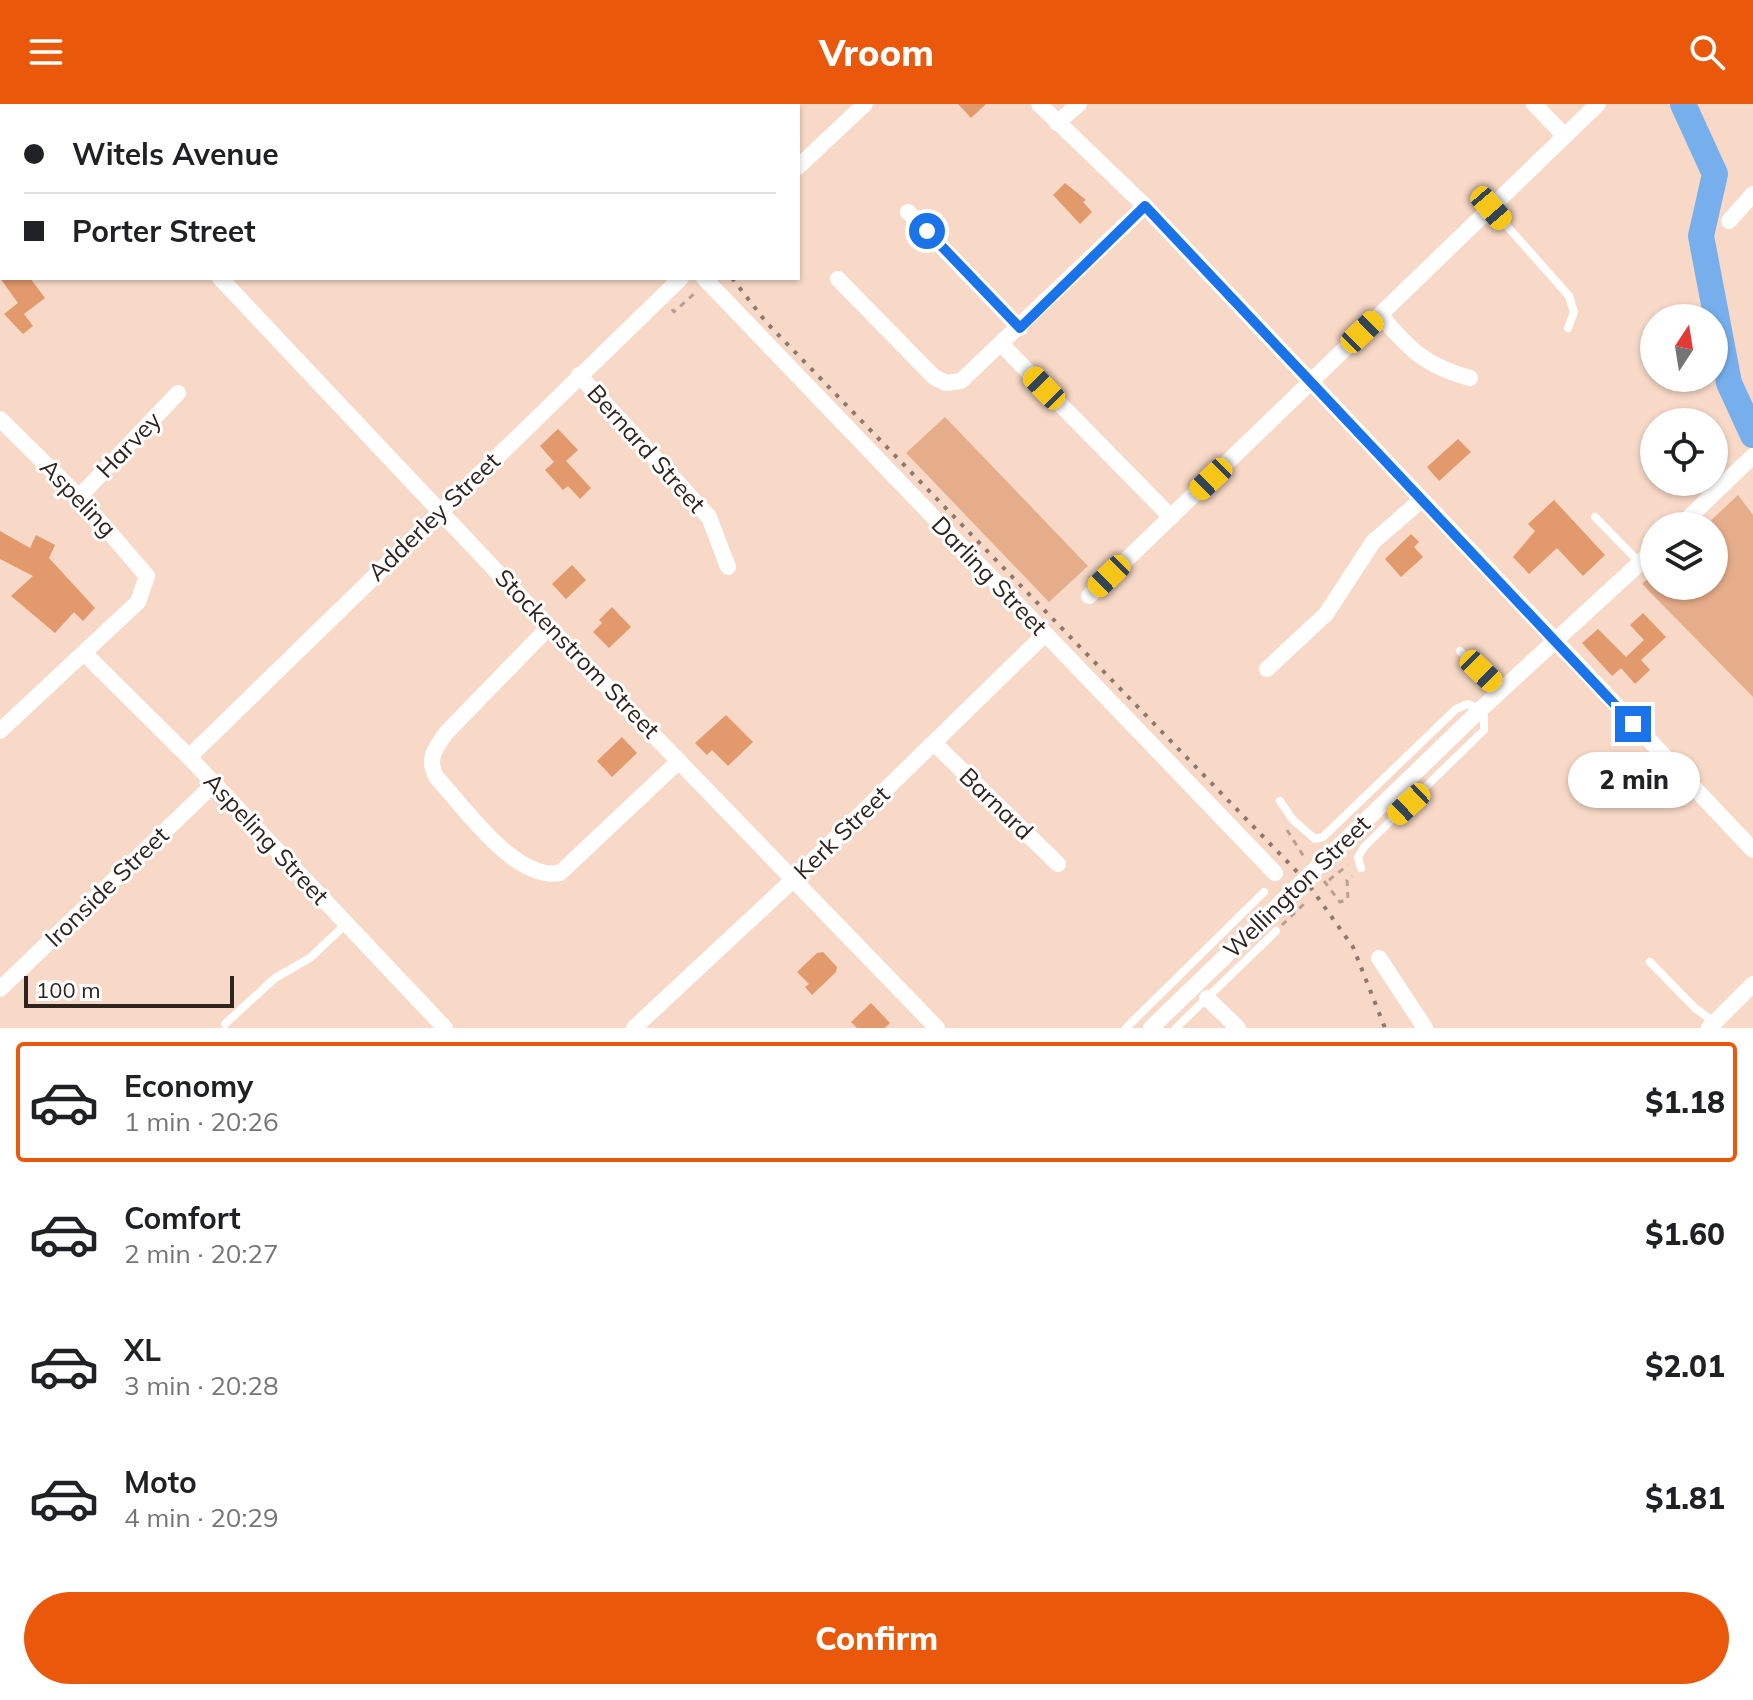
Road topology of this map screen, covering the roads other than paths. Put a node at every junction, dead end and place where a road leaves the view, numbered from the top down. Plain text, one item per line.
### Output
1 (865, 104) edge
2 (1039, 104) edge
3 (1079, 104) edge
4 (1534, 104) edge
5 (1598, 104) edge
6 (1057, 123) junction
7 (1564, 135) junction
8 (800, 165) edge
9 (1753, 194) edge
10 (1145, 206) junction
11 (1491, 208) junction
12 (908, 212) dead end
13 (1729, 221) dead end
14 (838, 279) dead end
15 (222, 280) edge
16 (676, 283) edge
17 (702, 283) edge
18 (1380, 315) junction
19 (1020, 328) junction
20 (1568, 328) dead end
21 (1002, 345) junction
22 (579, 375) junction
23 (1470, 378) dead end
24 (1309, 383) junction
25 (178, 393) dead end
26 (0, 419) edge
27 (1751, 458) edge
28 (79, 497) junction
29 (1420, 501) junction
30 (440, 509) junction
31 (1695, 512) edge
32 (1171, 517) junction
33 (1595, 517) dead end
34 (1640, 563) joint
35 (728, 567) dead end
36 (1089, 596) dead end
37 (549, 627) junction
38 (1045, 634) junction
39 (1556, 640) junction
40 (1460, 651) dead end
41 (84, 653) junction
42 (1267, 669) dead end
43 (1502, 691) junction
44 (1483, 708) junction
45 (0, 731) edge
46 (935, 744) junction
47 (189, 757) junction
48 (679, 761) junction
49 (213, 785) junction
50 (1280, 801) dead end
51 (1753, 850) edge
52 (1058, 864) dead end
53 (1361, 868) dead end
54 (1275, 873) dead end
55 (795, 878) junction
56 (1264, 892) dead end
57 (346, 924) junction
58 (1276, 931) road end
59 (1379, 958) dead end
60 (1650, 962) dead end
61 (1753, 984) edge
62 (0, 989) edge
63 (1207, 998) junction
64 (225, 1024) dead end
65 (1712, 1025) edge
66 (445, 1028) edge
67 (634, 1028) edge
68 (937, 1028) edge
69 (1126, 1028) edge
70 (1151, 1028) edge
71 (1176, 1028) edge
72 (1238, 1028) edge
73 (1425, 1028) edge

1 - 8 street
2 - 6 street
3 - 6 street
4 - 7 street
5 - 7 street
6 - 10 street
7 - 11 street
9 - 13 street
10 - 19 street
10 - 24 street
11 - 18 street
11 - 20 lane
12 - 19 street
14 - 21 street
15 - 30 street, Stockenstrom Street
16 - 22 street, Adderley Street
17 - 38 street, Darling Street
18 - 23 street
18 - 24 street
19 - 21 street
21 - 32 street
22 - 30 street, Adderley Street
22 - 35 street, Bernard Street
24 - 29 street
24 - 32 street
25 - 28 street, Harvey
26 - 28 street, Aspeling
27 - 31 street
28 - 41 street, Aspeling
29 - 39 street
29 - 42 street
30 - 37 street, Stockenstrom Street
30 - 47 street, Adderley Street
32 - 36 street
33 - 34 lane
34 - 39 street, Wellington Street
37 - 48 street, Stockenstrom Street
37 - 48 street
38 - 46 street, Kerk Street
38 - 54 street, Darling Street
39 - 43 street, Wellington Street
39 - 51 street
40 - 43 lane
41 - 45 street
41 - 47 street, Aspeling Street
43 - 44 street, Wellington Street
44 - 50 lane
44 - 53 lane
44 - 70 street, Wellington Street
46 - 52 street, Barnard
46 - 55 street, Kerk Street
47 - 49 street, Aspeling Street
48 - 55 street, Stockenstrom Street
49 - 57 street, Aspeling Street
49 - 62 street, Ironside Street
55 - 67 street, Kerk Street
55 - 68 street, Stockenstrom Street
56 - 69 lane
57 - 64 lane
57 - 66 street, Aspeling Street
58 - 63 lane
59 - 73 street
60 - 65 lane
61 - 65 street
63 - 71 lane
63 - 72 street

